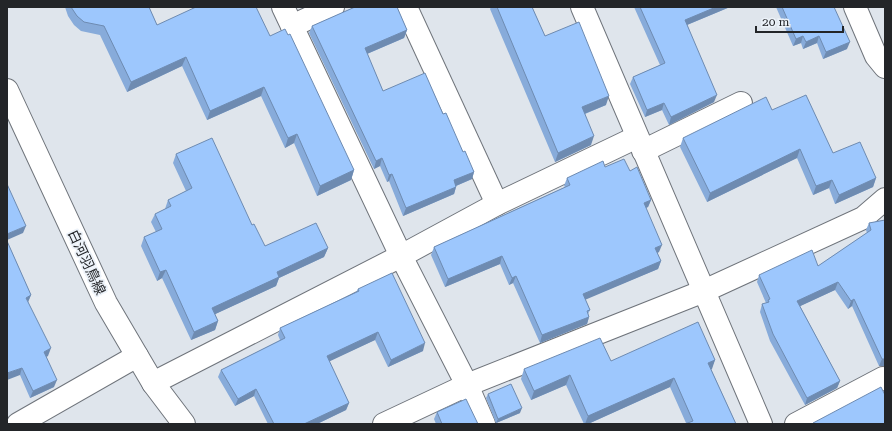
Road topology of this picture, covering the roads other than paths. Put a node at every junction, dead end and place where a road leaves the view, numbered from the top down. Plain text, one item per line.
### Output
1 (283, 7) edge
2 (333, 7) edge
3 (406, 7) edge
4 (582, 7) edge
5 (855, 7) edge
6 (292, 26) junction
7 (885, 67) edge
8 (7, 90) edge
9 (741, 103) dead end
10 (640, 144) junction
11 (885, 199) edge
12 (497, 204) junction
13 (402, 256) junction
14 (704, 291) junction
15 (137, 356) junction
16 (883, 378) dead end
17 (153, 383) junction
18 (467, 385) junction
19 (18, 424) edge
20 (184, 424) edge
21 (384, 424) edge
22 (484, 424) edge
23 (761, 424) edge
24 (796, 424) edge

1 - 6 street
2 - 6 street
3 - 12 street
4 - 10 street
5 - 7 street
6 - 13 street
8 - 15 street, 白河羽鳥線
9 - 10 street
10 - 12 street
10 - 14 street
11 - 14 street
12 - 13 street
13 - 17 street
13 - 18 street
14 - 18 street
14 - 23 street
15 - 17 street, 白河羽鳥線
15 - 19 street
16 - 24 street
17 - 20 street, 白河羽鳥線
18 - 21 street
18 - 22 street

